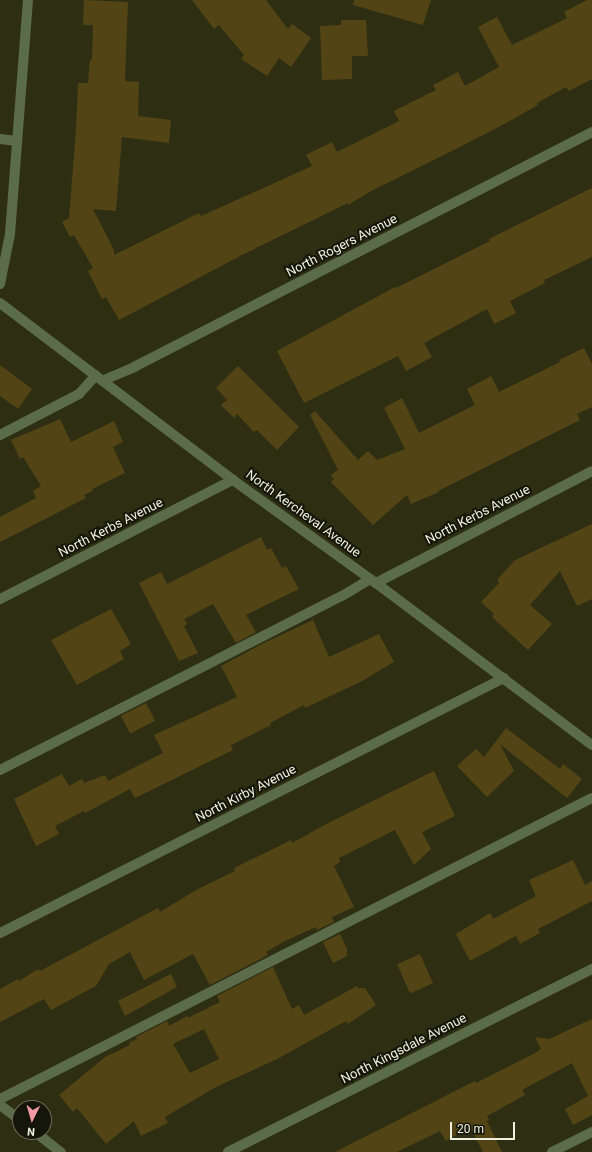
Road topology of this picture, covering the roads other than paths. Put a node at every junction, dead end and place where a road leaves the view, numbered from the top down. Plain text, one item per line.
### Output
1 (28, 0) edge
2 (592, 132) edge
3 (0, 139) edge
4 (17, 141) junction
5 (0, 284) edge
6 (0, 303) edge
7 (100, 378) junction
8 (0, 435) edge
9 (592, 471) edge
10 (233, 480) junction
11 (373, 581) junction
12 (0, 599) edge
13 (504, 678) junction
14 (592, 745) edge
15 (0, 770) edge
16 (592, 798) edge
17 (0, 933) edge
18 (592, 969) edge
19 (0, 1099) edge
20 (0, 1104) edge
21 (12, 1114) edge
22 (592, 1132) edge
23 (46, 1140) edge
24 (61, 1152) edge
25 (228, 1152) edge
26 (552, 1152) edge

1 - 4 street
2 - 7 street, North Rogers Avenue
3 - 4 street
4 - 5 street
6 - 7 street, North Kercheval Avenue
7 - 8 street
7 - 10 street, North Kercheval Avenue
9 - 11 street, North Kerbs Avenue
10 - 11 street, North Kercheval Avenue
10 - 12 street, North Kerbs Avenue
11 - 13 street, North Kercheval Avenue
11 - 15 street, North Kerbs Avenue
13 - 14 street, North Kercheval Avenue
13 - 17 street, North Kirby Avenue
16 - 19 street
18 - 25 street, North Kingsdale Avenue
20 - 21 street
22 - 26 street
23 - 24 street

